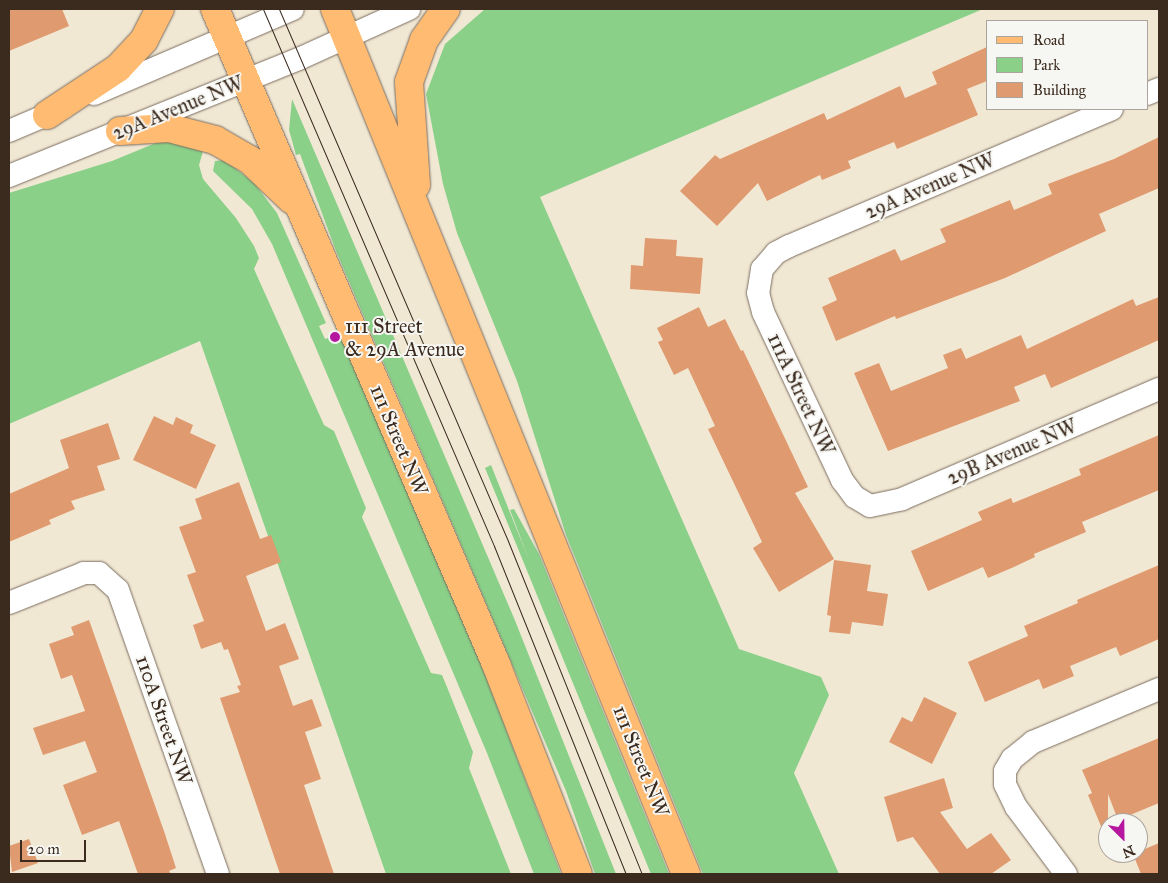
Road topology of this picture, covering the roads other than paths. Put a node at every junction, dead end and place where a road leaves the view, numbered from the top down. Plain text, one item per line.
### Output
1 (160, 9) edge
2 (215, 9) edge
3 (292, 9) edge
4 (335, 9) edge
5 (409, 9) edge
6 (446, 9) edge
7 (227, 37) junction
8 (347, 37) junction
9 (245, 81) junction
10 (1110, 110) edge
11 (47, 115) junction
12 (120, 131) junction
13 (9, 132) edge
14 (9, 176) edge
15 (299, 206) junction
16 (418, 209) junction
17 (758, 276) joint
18 (1159, 389) edge
19 (863, 502) joint
20 (9, 603) edge
21 (1159, 689) edge
22 (218, 874) edge
23 (578, 874) edge
24 (686, 874) edge
25 (1066, 874) edge

1 - 11 main road
2 - 7 main road, 111 Street NW
3 - 7 street
4 - 8 main road, 111 Street NW
5 - 8 street, 29A Avenue NW
6 - 16 main road
7 - 9 main road, 111 Street NW
7 - 11 street
8 - 9 street, 29A Avenue NW
8 - 16 main road, 111 Street NW
9 - 12 street, 29A Avenue NW
9 - 15 main road, 111 Street NW
10 - 17 street, 29A Avenue NW
11 - 13 street
12 - 14 street, 29A Avenue NW
12 - 15 main road
15 - 23 main road, 111 Street NW
16 - 24 main road, 111 Street NW
17 - 19 street, 111A Street NW
18 - 19 street, 29B Avenue NW
20 - 22 street, 110A Street NW
21 - 25 street

